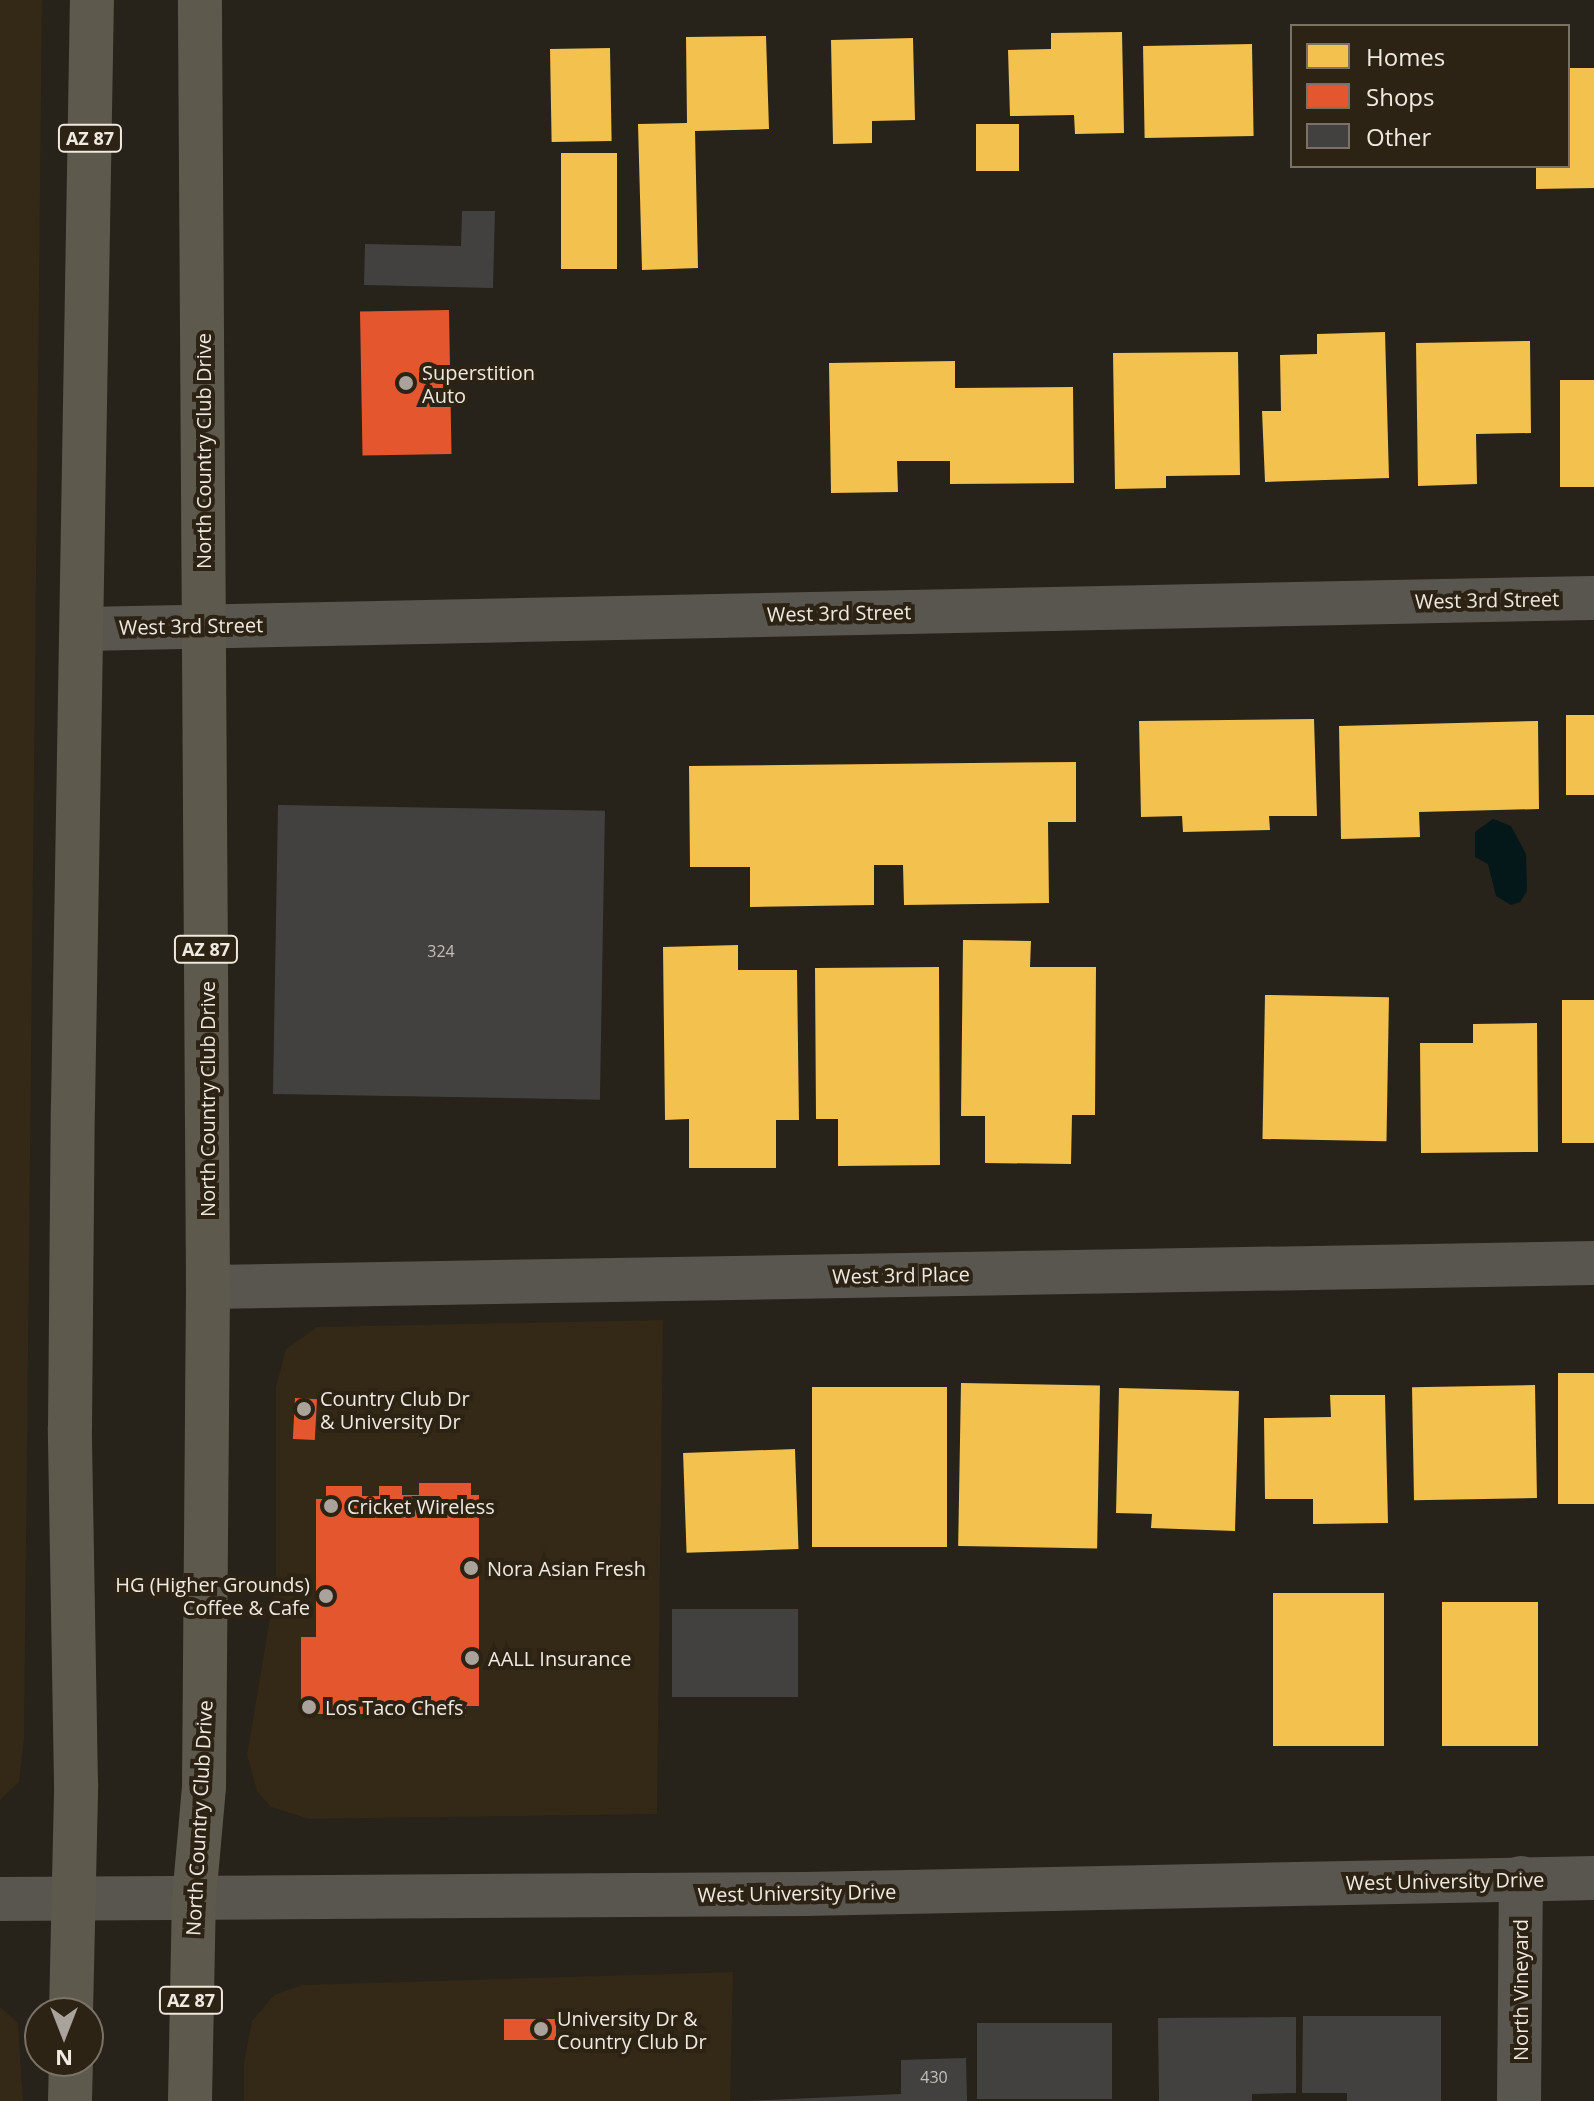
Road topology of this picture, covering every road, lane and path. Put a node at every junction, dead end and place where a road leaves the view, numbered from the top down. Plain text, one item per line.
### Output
1 (92, 0) edge
2 (200, 0) edge
3 (1594, 598) edge
4 (205, 626) junction
5 (84, 629) junction
6 (1594, 1263) edge
7 (208, 1287) junction
8 (1521, 1878) junction
9 (1594, 1878) edge
10 (0, 1899) edge
11 (73, 1899) junction
12 (194, 1899) junction
13 (71, 1997) edge
14 (71, 2077) edge
15 (70, 2101) edge
16 (190, 2101) edge
17 (1519, 2101) edge

1 - 5 main road, AZ 87
2 - 4 main road, North Country Club Drive / AZ 87
3 - 4 street, West 3rd Street
4 - 5 street, West 3rd Street
4 - 7 main road, North Country Club Drive / AZ 87
5 - 11 main road, AZ 87
6 - 7 street, West 3rd Place
7 - 12 main road, North Country Club Drive / AZ 87
8 - 9 street, West University Drive
8 - 12 street, West University Drive
8 - 17 street, North Vineyard
10 - 11 street, West University Drive
11 - 12 street, West University Drive
11 - 13 main road, AZ 87
12 - 16 main road, North Country Club Drive / AZ 87
14 - 15 main road

